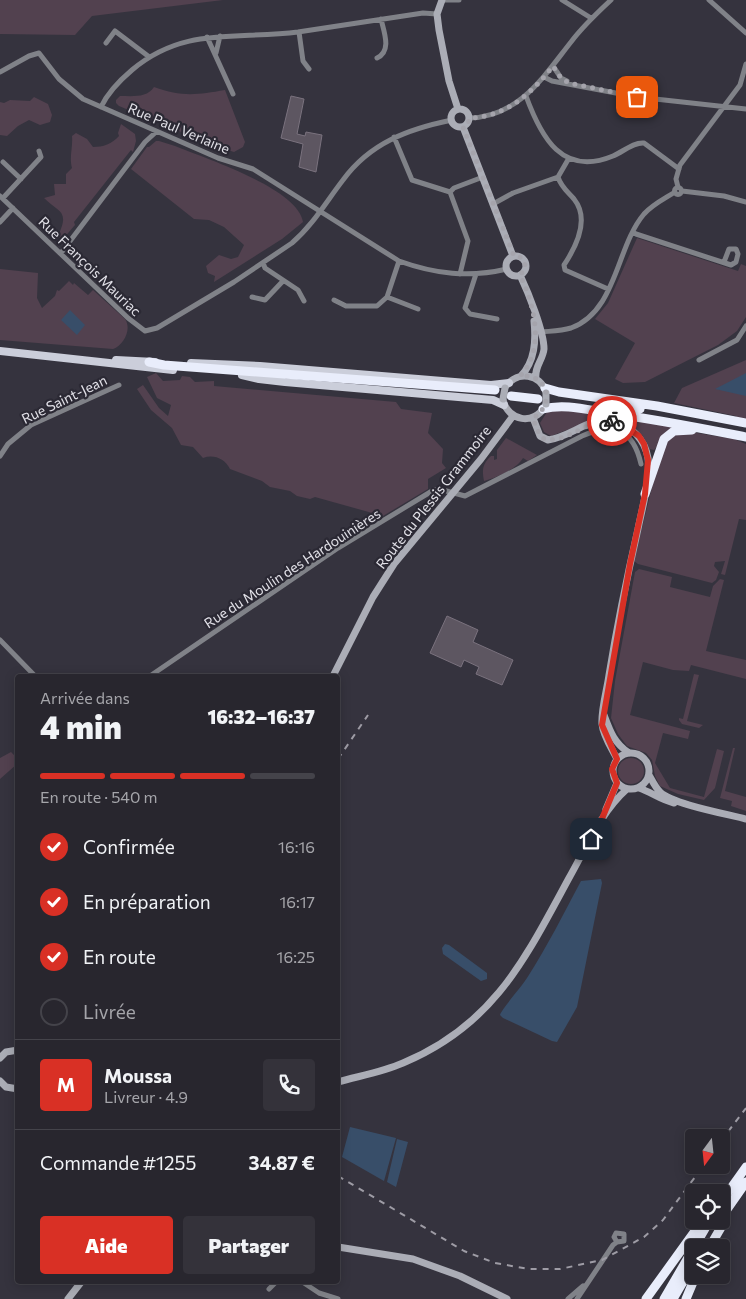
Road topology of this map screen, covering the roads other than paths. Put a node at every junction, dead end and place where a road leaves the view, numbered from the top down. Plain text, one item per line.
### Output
1 (442, 0) edge
2 (459, 0) edge
3 (562, 0) edge
4 (611, 0) edge
5 (709, 0) edge
6 (437, 14) junction
7 (591, 18) junction
8 (381, 19) junction
9 (299, 32) junction
10 (746, 33) edge
11 (220, 36) junction
12 (207, 37) junction
13 (106, 43) dead end
14 (216, 53) junction
15 (148, 56) junction
16 (377, 58) dead end
17 (746, 64) edge
18 (552, 67) junction
19 (309, 69) dead end
20 (0, 72) edge
21 (544, 77) junction
22 (745, 79) edge
23 (569, 83) junction
24 (233, 94) dead end
25 (526, 96) junction
26 (101, 107) junction
27 (724, 108) junction
28 (458, 109) junction
29 (746, 109) edge
30 (470, 118) junction
31 (452, 120) junction
32 (145, 127) junction
33 (463, 127) junction
34 (156, 132) junction
35 (394, 137) junction
36 (145, 142) junction
37 (39, 151) dead end
38 (569, 158) junction
39 (3, 162) dead end
40 (679, 168) junction
41 (483, 177) junction
42 (558, 178) junction
43 (21, 179) junction
44 (678, 190) junction
45 (450, 192) junction
46 (1, 197) edge
47 (746, 202) edge
48 (493, 204) junction
49 (13, 208) junction
50 (321, 212) junction
51 (0, 222) edge
52 (633, 232) junction
53 (61, 253) junction
54 (514, 256) junction
55 (399, 261) junction
56 (724, 262) dead end
57 (263, 263) junction
58 (506, 269) junction
59 (460, 274) junction
60 (476, 274) junction
61 (520, 275) junction
62 (284, 281) junction
63 (608, 289) junction
64 (387, 297) junction
65 (252, 298) dead end
66 (334, 300) dead end
67 (304, 301) dead end
68 (533, 308) junction
69 (418, 309) dead end
70 (497, 319) dead end
71 (746, 326) edge
72 (541, 332) junction
73 (0, 351) edge
74 (69, 358) junction
75 (699, 360) dead end
76 (149, 362) junction
77 (250, 375) junction
78 (520, 376) junction
79 (536, 379) junction
80 (119, 385) dead end
81 (507, 394) junction
82 (545, 398) junction
83 (513, 416) junction
84 (533, 418) junction
85 (746, 425) edge
86 (746, 431) edge
87 (733, 434) junction
88 (746, 437) edge
89 (0, 456) edge
90 (641, 464) dead end
91 (451, 493) junction
92 (645, 494) junction
93 (0, 640) edge
94 (33, 674) edge
95 (153, 674) edge
96 (334, 674) edge
97 (603, 712) junction
98 (629, 753) junction
99 (617, 759) junction
100 (649, 775) junction
101 (617, 783) junction
102 (638, 788) junction
103 (627, 789) junction
104 (687, 804) junction
105 (746, 819) edge
106 (601, 821) junction
107 (15, 1050) edge
108 (0, 1058) edge
109 (340, 1081) edge
110 (0, 1082) edge
111 (15, 1088) edge
112 (746, 1168) edge
113 (746, 1182) edge
114 (730, 1190) edge
115 (730, 1205) edge
116 (697, 1229) edge
117 (705, 1229) edge
118 (617, 1242) dead end
119 (340, 1247) edge
120 (685, 1278) edge
121 (587, 1283) junction
122 (80, 1284) edge
123 (274, 1284) edge
124 (306, 1284) edge
125 (478, 1284) junction
126 (692, 1284) edge
127 (270, 1289) dead end
128 (68, 1299) edge
129 (338, 1299) edge
130 (496, 1299) edge
131 (507, 1299) edge
132 (568, 1299) edge
133 (577, 1299) edge
134 (646, 1299) edge
135 (664, 1299) edge
136 (673, 1299) edge
137 (686, 1299) edge

1 - 2 street
1 - 6 street
3 - 7 street
4 - 7 street
5 - 10 street
6 - 8 street
6 - 28 street
7 - 18 street
8 - 9 street
8 - 16 street
9 - 11 street
9 - 19 street
11 - 12 street
11 - 14 street
12 - 14 street
12 - 15 street
13 - 15 street
14 - 24 street
15 - 26 street
17 - 22 street
18 - 21 street
18 - 23 street
20 - 26 street, Rue Paul Verlaine
21 - 23 street
21 - 25 street
22 - 27 street
23 - 27 street
25 - 30 street
25 - 38 street
26 - 32 street, Rue Paul Verlaine
27 - 29 street
27 - 40 street
28 - 30 street
28 - 31 street
30 - 33 street
31 - 33 street
31 - 35 street, Rue François Mauriac
32 - 34 street, Rue Paul Verlaine
32 - 36 street
33 - 41 street
34 - 36 street
34 - 50 street, Rue Paul Verlaine
35 - 45 street
35 - 50 street, Rue François Mauriac
36 - 53 street
37 - 43 street, Rue François Mauriac
38 - 40 street
38 - 42 street
39 - 43 street
40 - 44 street
41 - 45 street
41 - 48 street
42 - 48 street
42 - 63 street
43 - 46 street, Rue François Mauriac
44 - 47 street
44 - 52 street
45 - 59 street
46 - 49 street, Rue François Mauriac
48 - 54 street
49 - 51 street
49 - 53 street, Rue François Mauriac
50 - 55 street, Rue Paul Verlaine
50 - 57 street, Rue François Mauriac
52 - 56 street
52 - 63 street
53 - 57 street, Rue François Mauriac
54 - 58 street
54 - 61 street
55 - 59 street, Rue Paul Verlaine
55 - 64 street
57 - 62 street
58 - 60 street, Rue Paul Verlaine
58 - 61 street
59 - 60 street, Rue Paul Verlaine
60 - 70 street
61 - 68 street
62 - 65 street
62 - 67 street
63 - 72 street
64 - 66 street
64 - 69 street
68 - 72 street
68 - 78 street
71 - 75 street
72 - 79 street
73 - 74 main road
74 - 76 main road
74 - 77 main road
76 - 77 highway
76 - 81 main road
77 - 81 main road
78 - 79 street
78 - 81 street
79 - 82 street
80 - 89 street, Rue Saint-Jean
81 - 82 highway
81 - 83 street
82 - 84 street
82 - 85 highway
82 - 86 highway
82 - 87 highway
83 - 84 street
83 - 91 street, Route du Plessis Grammoire
84 - 92 street
87 - 88 highway
87 - 92 highway
90 - 91 street, Rue du Moulin des Hardouinières
91 - 95 street, Rue du Moulin des Hardouinières
91 - 96 street, Route du Plessis Grammoire
92 - 97 street
93 - 94 street
97 - 98 street
97 - 99 street
98 - 99 street
98 - 100 street
99 - 101 street
100 - 102 street
100 - 104 street
101 - 103 street
101 - 106 street
102 - 103 street
102 - 104 street
103 - 106 street
104 - 105 street
106 - 109 street
107 - 108 street
110 - 111 street
112 - 114 highway
113 - 115 highway
116 - 134 highway
117 - 135 highway
118 - 121 street
119 - 125 street
120 - 136 highway
121 - 132 street
121 - 133 street
122 - 128 street
123 - 127 street
124 - 129 street
125 - 130 street
125 - 131 street
126 - 137 highway

